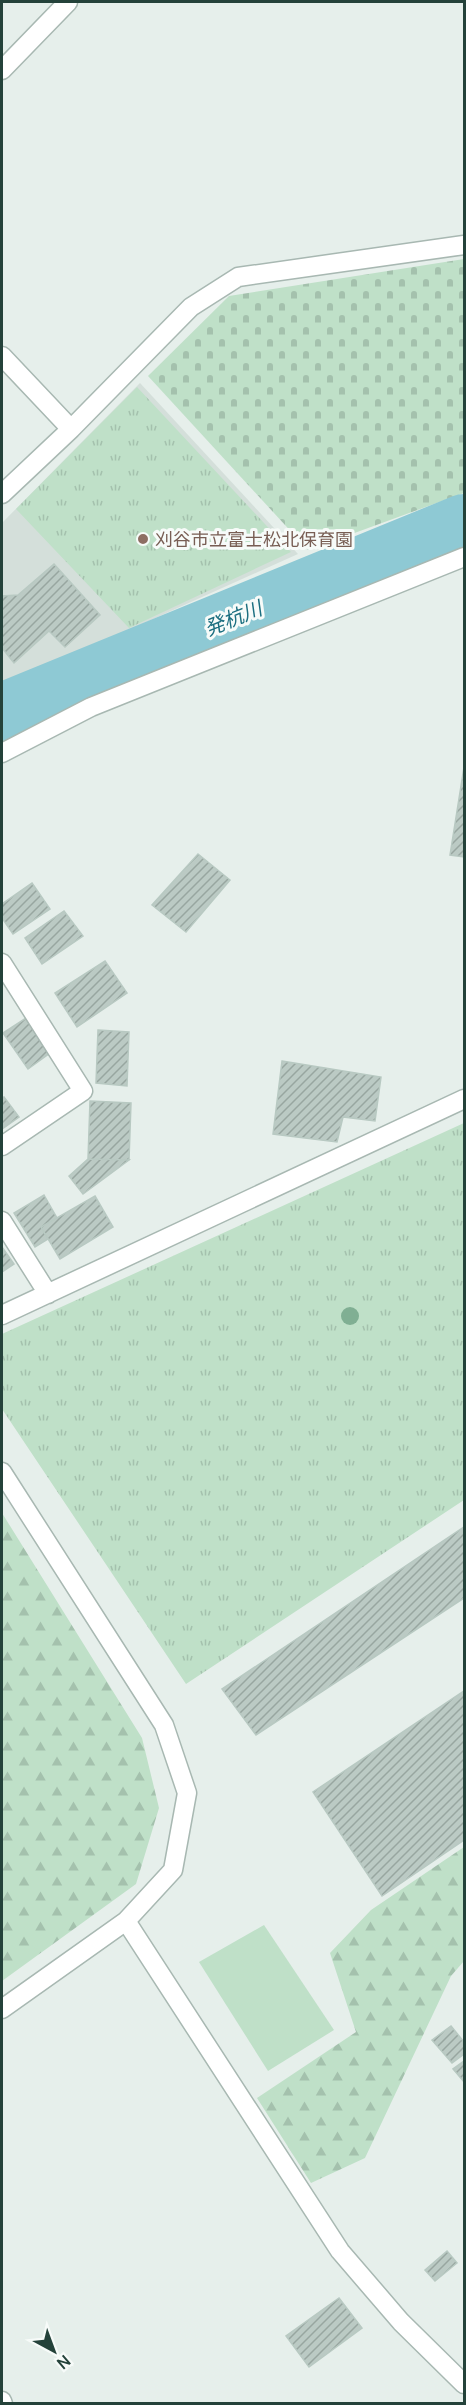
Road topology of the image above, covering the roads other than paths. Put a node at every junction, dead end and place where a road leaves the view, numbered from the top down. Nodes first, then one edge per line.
1 (68, 2) edge
2 (2, 70) edge
3 (465, 245) edge
4 (2, 356) edge
5 (71, 429) junction
6 (2, 495) edge
7 (465, 557) edge
8 (2, 753) edge
9 (2, 963) edge
10 (465, 1099) edge
11 (2, 1146) edge
12 (2, 1221) edge
13 (48, 1294) junction
14 (2, 1315) edge
15 (2, 1472) edge
16 (126, 1921) junction
17 (2, 2009) edge
18 (465, 2384) edge

1 - 2 street
3 - 5 street
4 - 5 street
5 - 6 street
7 - 8 street
9 - 11 street
10 - 13 street
12 - 13 street
13 - 14 street
15 - 16 street
16 - 17 street
16 - 18 street

